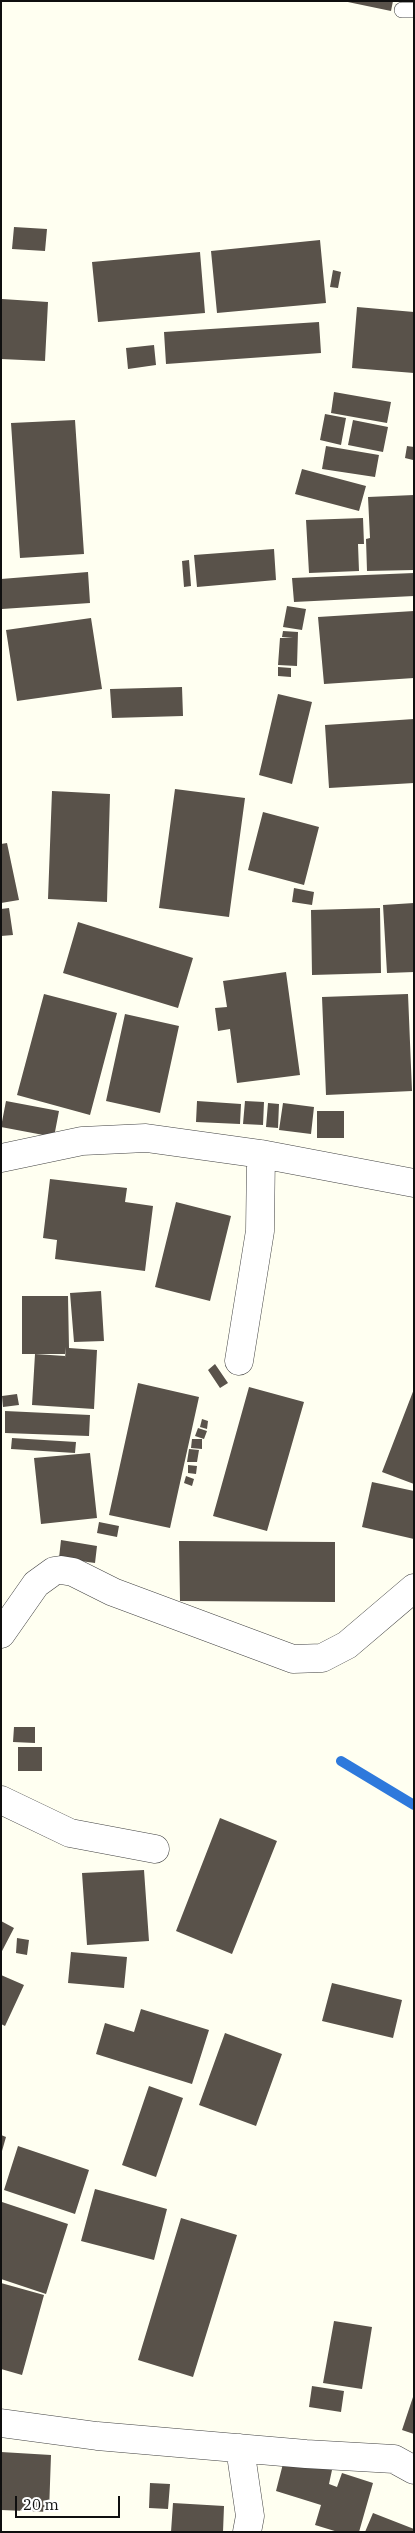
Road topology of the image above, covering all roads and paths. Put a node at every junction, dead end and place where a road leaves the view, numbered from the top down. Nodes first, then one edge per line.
1 (261, 1154) junction
2 (1, 1158) edge
3 (414, 1183) edge
4 (239, 1361) dead end
5 (414, 1588) edge
6 (1, 1634) edge
7 (1, 1800) edge
8 (155, 1849) dead end
9 (1, 2423) edge
10 (240, 2448) junction
11 (414, 2470) edge
12 (247, 2532) edge

1 - 2 street
1 - 3 street
1 - 4 street
5 - 6 street
7 - 8 street
9 - 10 street
10 - 11 street
10 - 12 street

